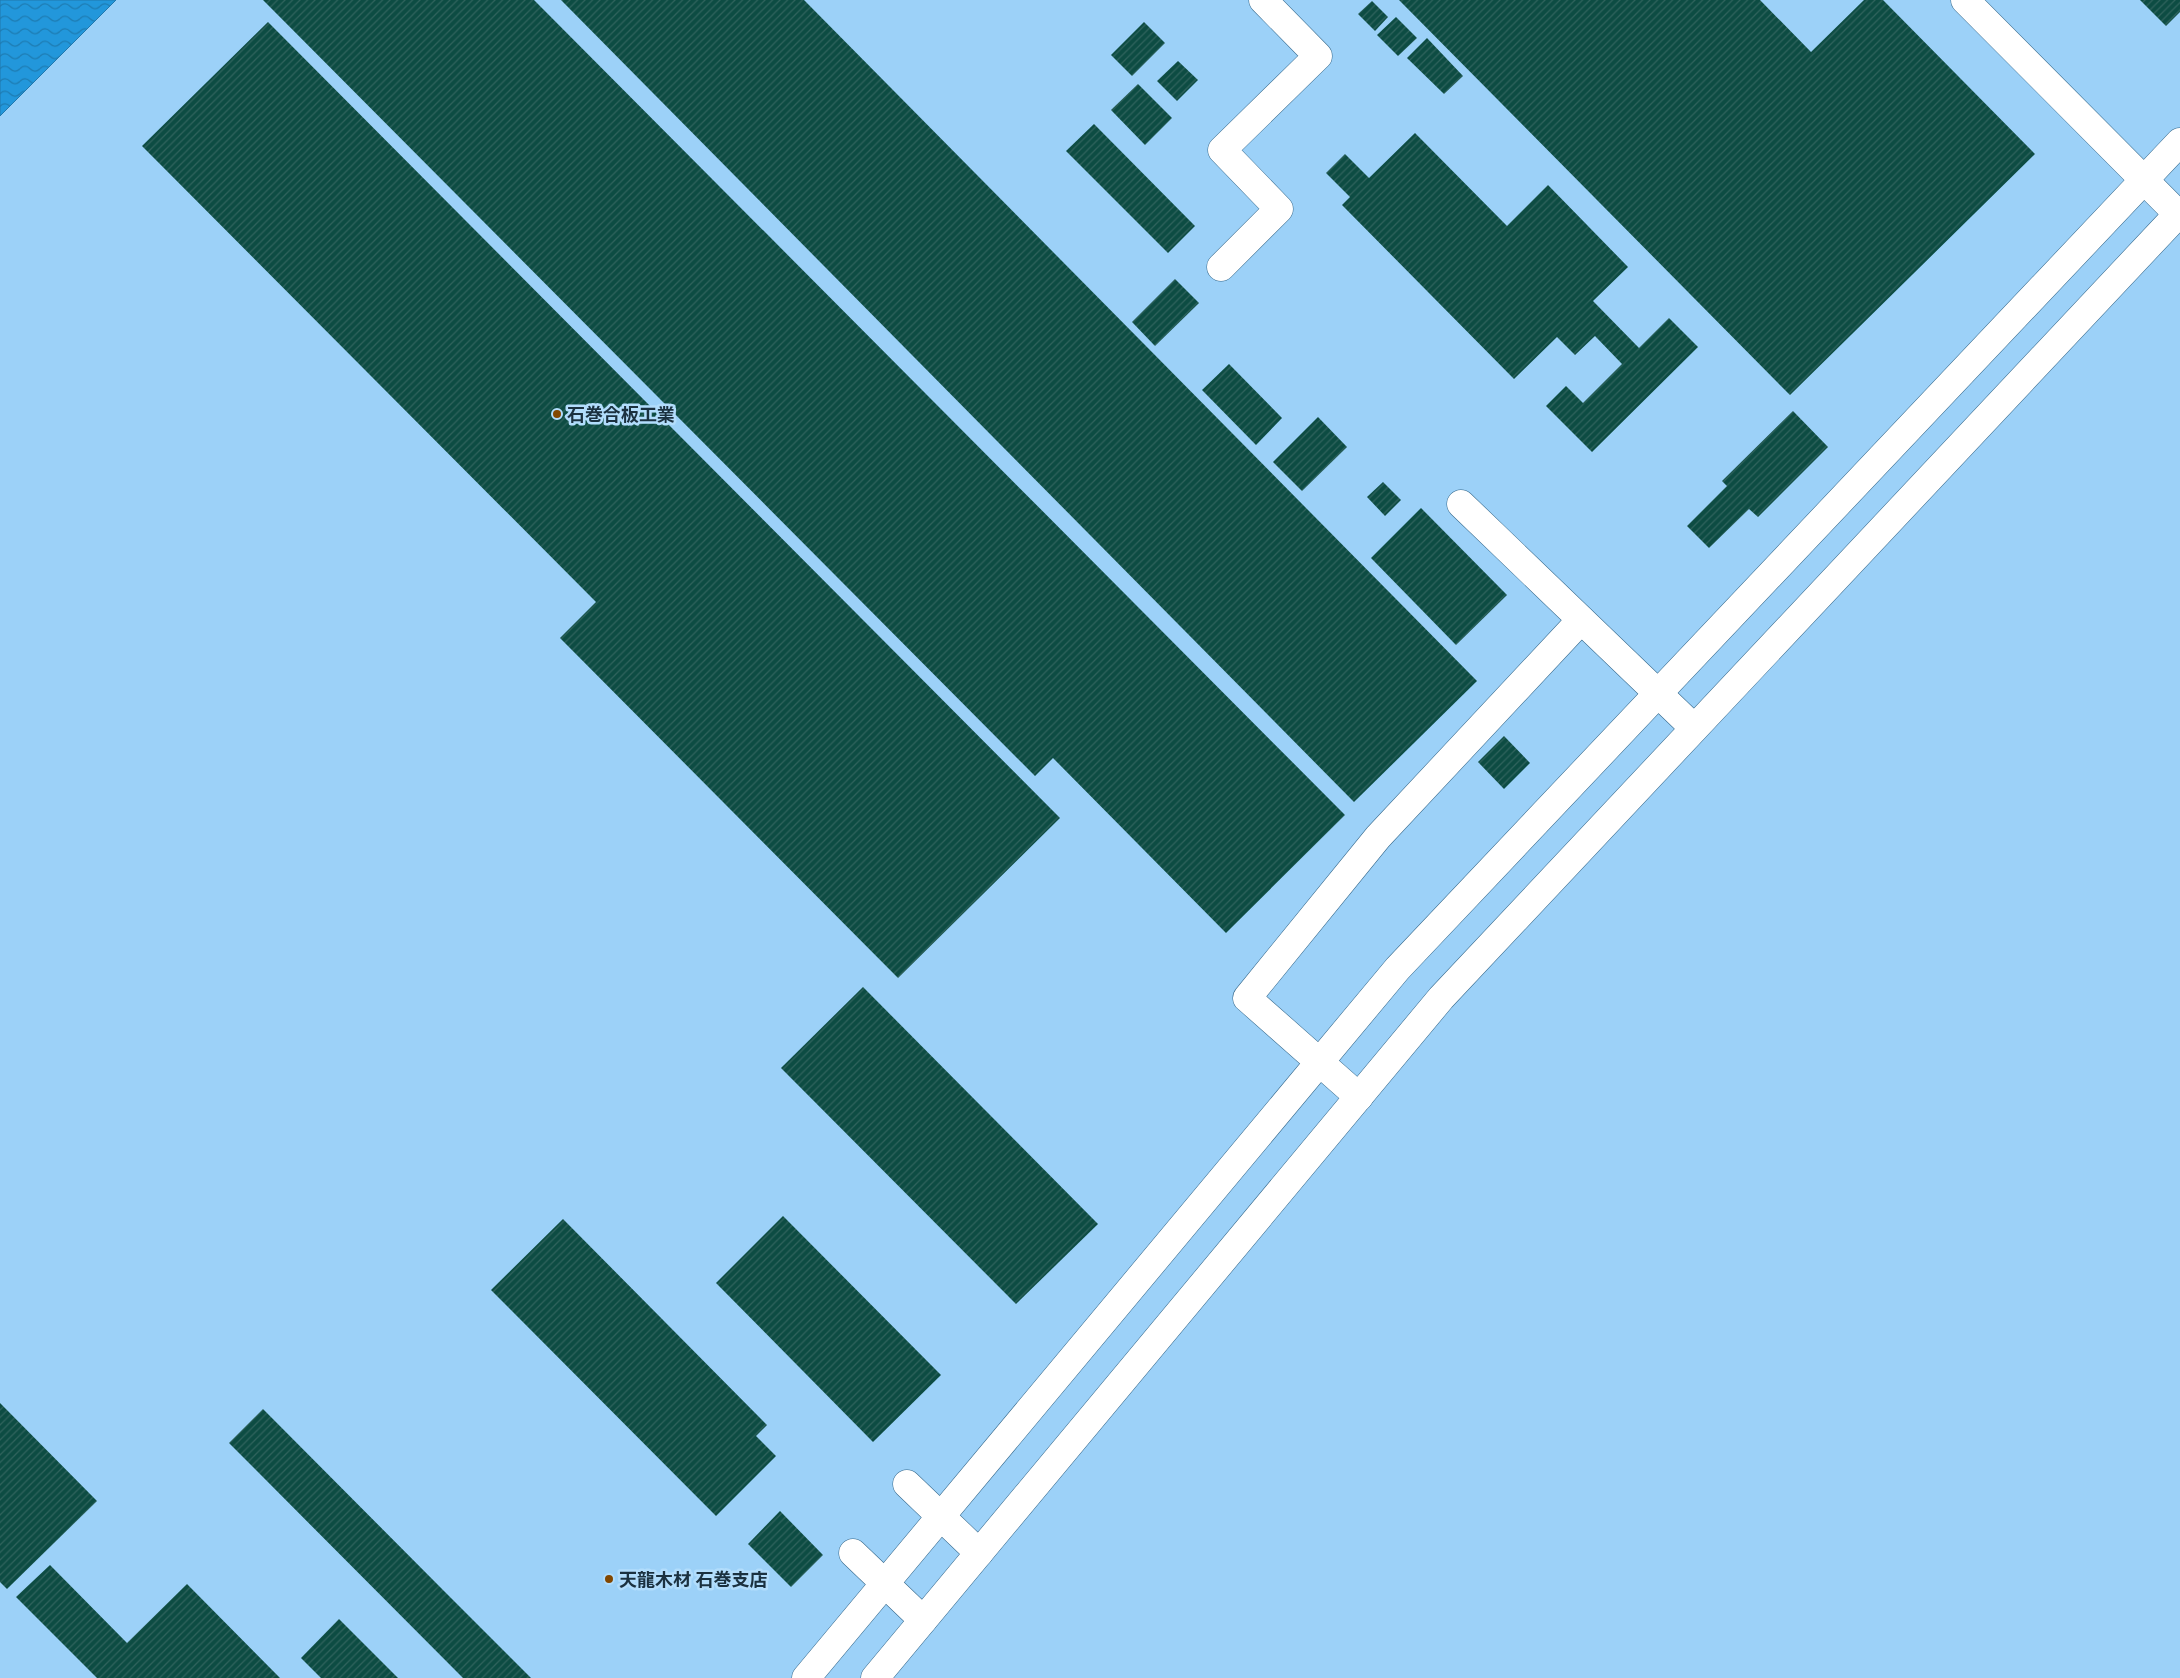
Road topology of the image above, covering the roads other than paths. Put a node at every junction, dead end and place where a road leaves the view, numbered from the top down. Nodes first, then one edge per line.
1 (1263, 0) edge
2 (1965, 0) edge
3 (2180, 142) edge
4 (2144, 180) junction
5 (2179, 214) edge
6 (1221, 267) dead end
7 (1461, 504) dead end
8 (1581, 620) junction
9 (1657, 693) junction
10 (1694, 728) junction
11 (1319, 1063) junction
12 (1359, 1098) junction
13 (907, 1484) dead end
14 (941, 1517) junction
15 (853, 1553) dead end
16 (979, 1553) junction
17 (885, 1584) junction
18 (923, 1620) junction
19 (806, 1678) edge
20 (875, 1678) edge

1 - 6 street
2 - 4 street
3 - 4 street
4 - 5 street
4 - 9 street
5 - 10 street
7 - 8 street
8 - 9 street
8 - 11 street
9 - 10 street
9 - 11 street
10 - 12 street
11 - 12 street
11 - 14 street
12 - 16 street
13 - 14 street
14 - 16 street
14 - 17 street
15 - 17 street
16 - 18 street
17 - 18 street
17 - 19 street
18 - 20 street

